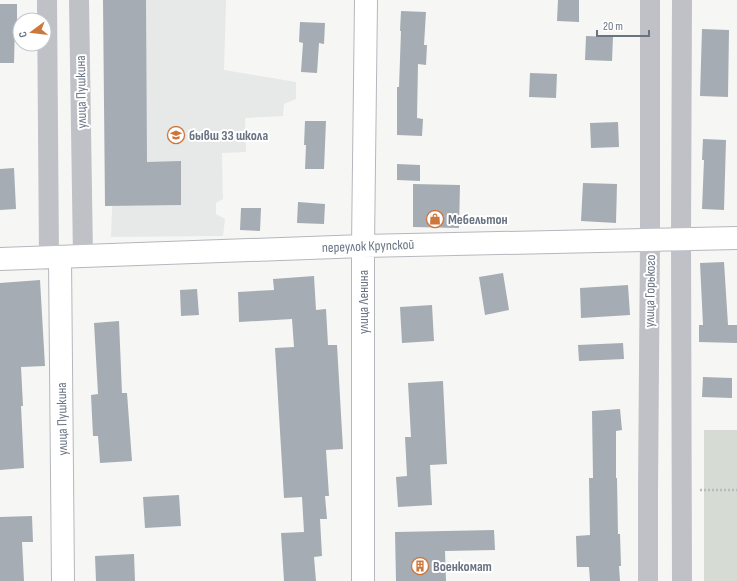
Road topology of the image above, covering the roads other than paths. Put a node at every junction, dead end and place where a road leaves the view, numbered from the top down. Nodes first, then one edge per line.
1 (47, 0) edge
2 (79, 0) edge
3 (366, 0) edge
4 (650, 0) edge
5 (682, 0) edge
6 (737, 238) edge
7 (681, 239) junction
8 (650, 240) junction
9 (363, 246) junction
10 (83, 256) junction
11 (54, 258) junction
12 (0, 259) edge
13 (64, 581) edge
14 (363, 581) edge
15 (648, 581) edge
16 (682, 581) edge

1 - 11 street, улица Пушкина
2 - 10 street, улица Пушкина
3 - 9 street, улица Ленина
4 - 8 street, улица Горького
5 - 7 street
6 - 7 street, переулок Крупской
7 - 8 street, переулок Крупской
7 - 16 street
8 - 9 street, переулок Крупской
8 - 15 street, улица Горького
9 - 10 street, переулок Крупской
9 - 14 street, улица Ленина
10 - 11 street, переулок Крупской
11 - 12 street, переулок Крупской
11 - 13 street, улица Пушкина

